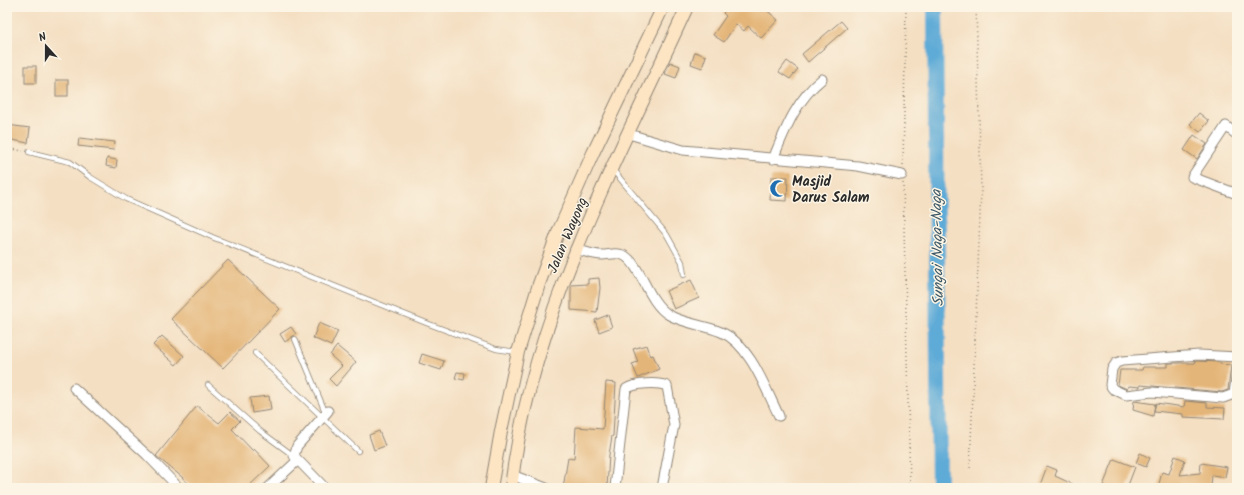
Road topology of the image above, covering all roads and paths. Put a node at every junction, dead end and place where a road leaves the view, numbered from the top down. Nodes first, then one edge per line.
1 (663, 7) edge
2 (687, 7) edge
3 (906, 7) edge
4 (976, 7) edge
5 (822, 80) dead end
6 (629, 134) junction
7 (1237, 135) edge
8 (7, 148) edge
9 (29, 152) joint
10 (774, 159) junction
11 (612, 169) junction
12 (902, 175) junction
13 (1237, 194) edge
14 (575, 249) junction
15 (684, 275) dead end
16 (535, 297) junction
17 (555, 304) junction
18 (295, 339) dead end
19 (518, 352) junction
20 (254, 353) dead end
21 (1237, 357) edge
22 (1237, 372) edge
23 (208, 385) dead end
24 (74, 388) dead end
25 (325, 414) junction
26 (779, 416) dead end
27 (358, 451) dead end
28 (295, 458) junction
29 (970, 468) dead end
30 (512, 475) junction
31 (180, 488) edge
32 (268, 488) edge
33 (325, 488) edge
34 (491, 488) edge
35 (511, 488) edge
36 (546, 488) edge
37 (615, 488) edge
38 (662, 488) edge
39 (910, 488) edge

1 - 16 main road, Jalan Wayong
2 - 6 main road, Jalan Wayong
3 - 12 path
4 - 29 path
5 - 10 street
6 - 10 street
6 - 11 main road, Jalan Wayong
7 - 13 street
8 - 9 path
9 - 19 lane
10 - 12 street
11 - 14 main road, Jalan Wayong
11 - 15 lane
12 - 39 path
14 - 17 main road, Jalan Wayong
14 - 26 street
16 - 17 main road
16 - 19 main road, Jalan Wayong
17 - 30 main road, Jalan Wayong
18 - 25 lane
19 - 34 main road, Jalan Wayong
20 - 25 lane
21 - 22 street
23 - 28 lane
24 - 31 street
25 - 27 lane
25 - 28 street
28 - 32 street
28 - 33 street
30 - 35 main road, Jalan Wayong
30 - 36 street
37 - 38 street

